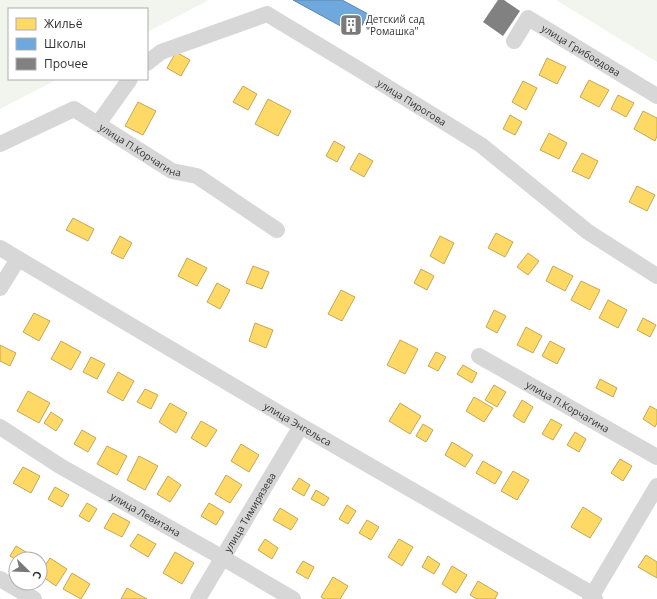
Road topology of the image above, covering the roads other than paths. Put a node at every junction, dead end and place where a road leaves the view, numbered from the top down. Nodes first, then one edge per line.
1 (514, 41) dead end
2 (148, 62) edge
3 (129, 80) edge
4 (657, 96) edge
5 (98, 124) junction
6 (0, 144) edge
7 (277, 230) dead end
8 (0, 248) edge
9 (18, 259) junction
10 (657, 276) edge
11 (0, 288) edge
12 (479, 356) dead end
13 (301, 426) junction
14 (0, 427) edge
15 (657, 457) edge
16 (657, 486) edge
17 (223, 558) junction
18 (0, 579) edge
19 (593, 597) edge
20 (34, 599) edge
21 (198, 599) edge
22 (293, 599) edge

1 - 4 street, улица Грибоедова
2 - 10 street, улица Пирогова
3 - 5 street
5 - 6 street, улица П.Корчагина
5 - 7 street, улица П.Корчагина
8 - 9 street, улица Энгельса
9 - 11 street
9 - 13 street, улица Энгельса
12 - 15 street, улица П.Корчагина
13 - 17 street, улица Тимирязева
13 - 19 street, улица Энгельса
14 - 17 street, улица Левитана
16 - 19 street
17 - 21 street, улица Тимирязева
17 - 22 street, улица Левитана
18 - 20 street

